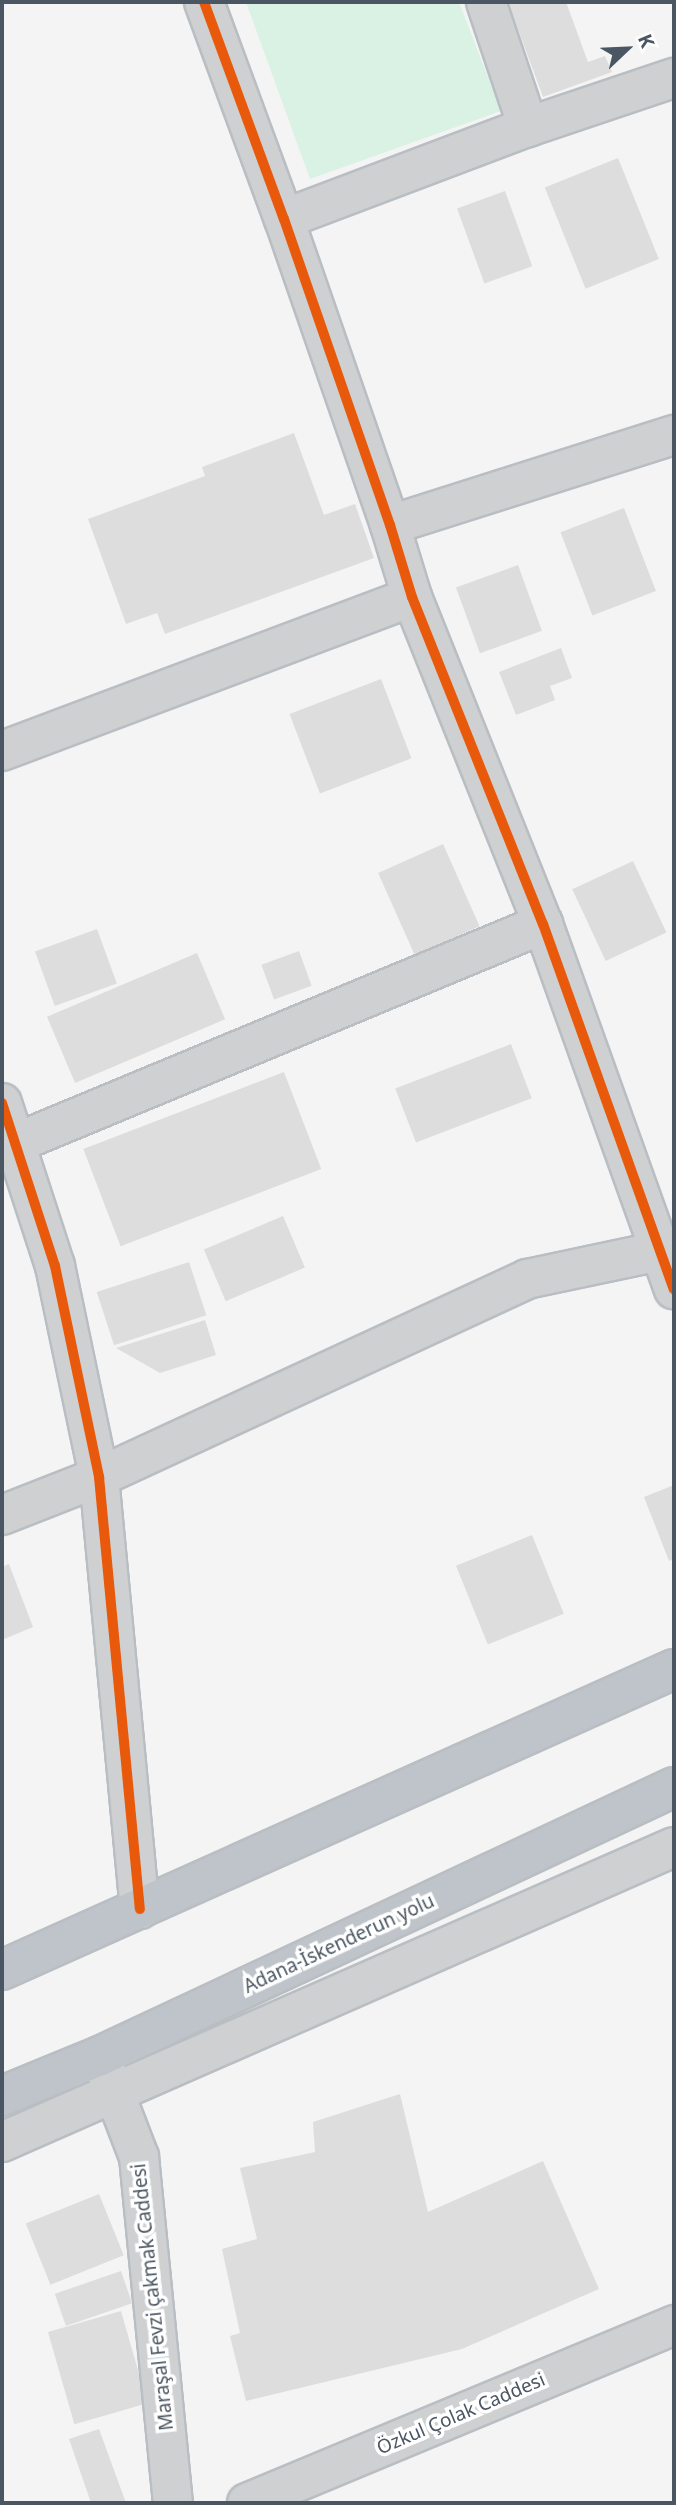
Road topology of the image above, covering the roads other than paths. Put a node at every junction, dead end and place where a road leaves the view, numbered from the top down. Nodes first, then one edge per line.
1 (204, 2) edge
2 (485, 2) edge
3 (674, 78) edge
4 (528, 127) junction
5 (284, 219) junction
6 (674, 435) edge
7 (390, 526) junction
8 (412, 597) junction
9 (2, 751) edge
10 (543, 924) junction
11 (2, 1103) edge
12 (16, 1143) junction
13 (667, 1248) edge
14 (674, 1289) edge
15 (99, 1477) junction
16 (2, 1515) edge
17 (674, 1669) edge
18 (674, 1787) edge
19 (674, 1847) edge
20 (139, 1909) junction
21 (2, 1970) edge
22 (100, 2056) junction
23 (114, 2094) junction
24 (2, 2096) edge
25 (2, 2142) edge
26 (672, 2335) edge
27 (173, 2503) edge
28 (247, 2503) edge

1 - 5 street
2 - 4 street
3 - 4 street
4 - 5 street
5 - 7 street
6 - 7 street
7 - 8 street
8 - 9 street
8 - 10 street
10 - 12 street
10 - 13 street
11 - 12 street
12 - 15 street
13 - 14 street
13 - 15 street
15 - 16 street
15 - 20 street
17 - 20 highway
18 - 22 highway, Adana-İskenderun yolu
19 - 23 street
20 - 21 highway
22 - 23 street, Maraşal Fevzi çakmak Caddesi
22 - 24 highway, Adana-İskenderun yolu
23 - 25 street
23 - 27 street, Maraşal Fevzi çakmak Caddesi
26 - 28 street, Özkul Çolak Caddesi

